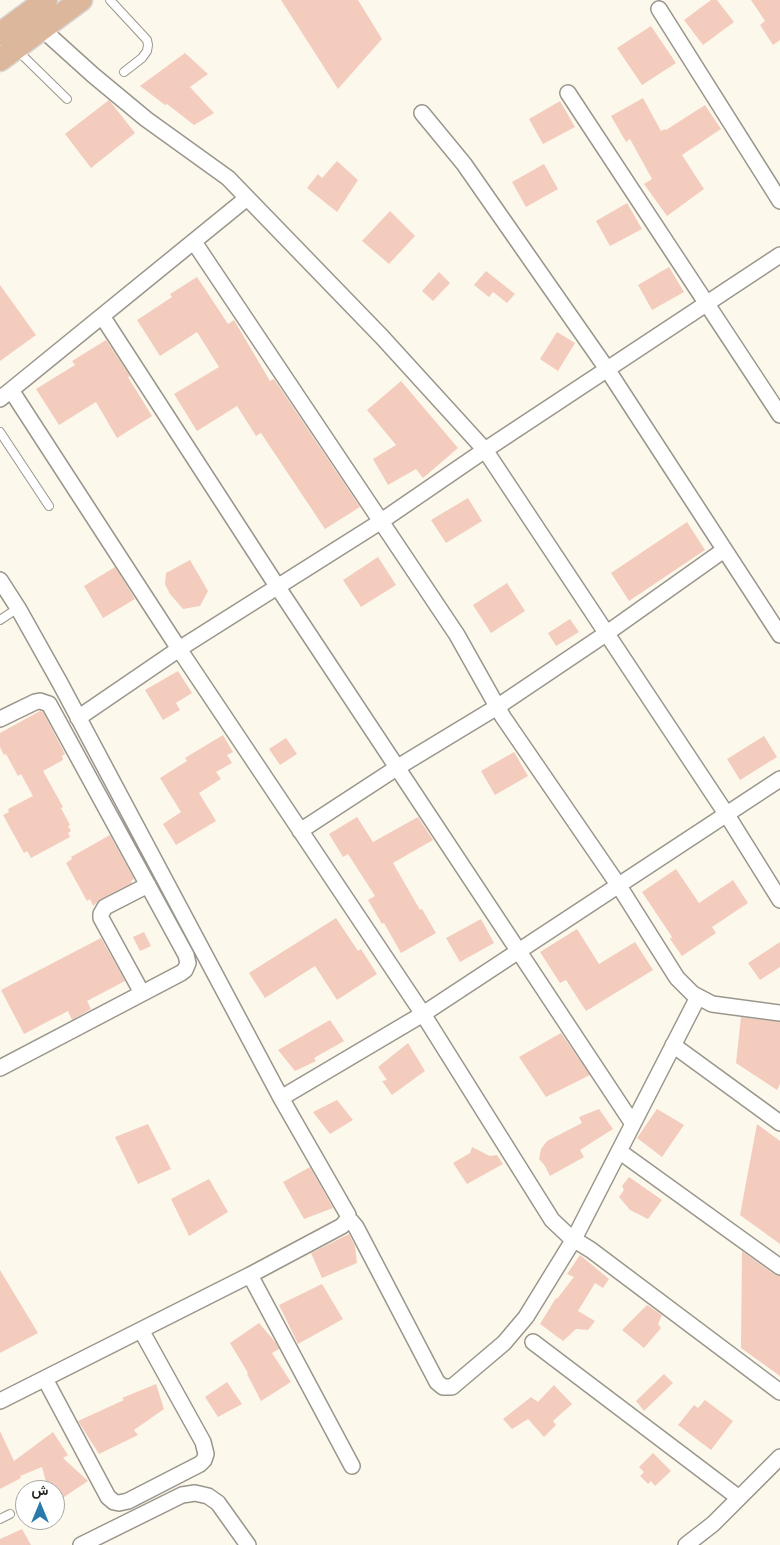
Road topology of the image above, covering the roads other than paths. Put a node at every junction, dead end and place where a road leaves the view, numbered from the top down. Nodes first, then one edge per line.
1 (46, 0) edge
2 (81, 0) edge
3 (110, 0) edge
4 (660, 9) dead end
5 (42, 29) junction
6 (5, 48) edge
7 (124, 72) dead end
8 (568, 93) dead end
9 (67, 99) dead end
10 (422, 113) dead end
11 (247, 198) junction
12 (780, 201) edge
13 (194, 242) junction
14 (780, 255) edge
15 (706, 303) junction
16 (102, 316) junction
17 (607, 369) junction
18 (6, 394) edge
19 (780, 415) edge
20 (0, 432) edge
21 (485, 450) junction
22 (49, 506) dead end
23 (380, 522) junction
24 (724, 550) junction
25 (0, 580) edge
26 (277, 586) junction
27 (18, 608) junction
28 (0, 620) edge
29 (608, 633) junction
30 (780, 635) edge
31 (179, 649) junction
32 (497, 707) junction
33 (0, 718) edge
34 (78, 718) junction
35 (398, 767) junction
36 (780, 780) edge
37 (727, 815) junction
38 (300, 831) junction
39 (148, 885) junction
40 (619, 886) junction
41 (780, 900) edge
42 (519, 952) junction
43 (142, 993) junction
44 (698, 997) junction
45 (780, 1012) edge
46 (423, 1014) junction
47 (673, 1045) junction
48 (0, 1068) edge
49 (281, 1098) junction
50 (780, 1123) edge
51 (633, 1124) junction
52 (619, 1151) junction
53 (347, 1220) junction
54 (574, 1239) junction
55 (780, 1267) edge
56 (250, 1275) junction
57 (141, 1330) junction
58 (533, 1342) dead end
59 (45, 1379) junction
60 (780, 1392) edge
61 (0, 1402) edge
62 (780, 1457) edge
63 (352, 1466) dead end
64 (739, 1498) junction
65 (10, 1514) dead end
66 (0, 1519) edge
67 (80, 1545) edge
68 (248, 1545) edge
69 (686, 1545) edge

1 - 6 main road
2 - 5 main road
3 - 7 lane
4 - 12 street
5 - 6 main road
5 - 11 street
6 - 9 lane
8 - 15 street
10 - 17 street
11 - 13 street
11 - 21 street
13 - 16 street
13 - 23 street
14 - 15 street
15 - 17 street
15 - 19 street
16 - 18 street
16 - 26 street
17 - 21 street
17 - 24 street
18 - 31 street
20 - 22 lane
21 - 23 street
21 - 29 street
23 - 26 street
23 - 32 street
24 - 29 street
24 - 30 street
25 - 27 street
26 - 31 street
26 - 35 street
27 - 28 lane
27 - 34 street
29 - 32 street
29 - 37 street
31 - 34 street
31 - 38 street
32 - 35 street
32 - 40 street
33 - 39 street
34 - 49 street
35 - 38 street
35 - 42 street
36 - 37 street
37 - 40 street
37 - 41 street
38 - 46 street
39 - 43 street
39 - 43 street
40 - 42 street
40 - 44 street
42 - 46 street
42 - 51 street
43 - 48 street
44 - 45 street
44 - 47 street
46 - 49 street
46 - 54 street
47 - 50 street
47 - 51 street
49 - 53 street
51 - 52 street
52 - 54 street
52 - 55 street
53 - 54 street
53 - 56 street
54 - 60 street
56 - 57 street
56 - 63 street
57 - 59 street
57 - 59 street
58 - 64 street
59 - 61 street
62 - 64 street
64 - 69 street
65 - 66 lane
67 - 68 street

